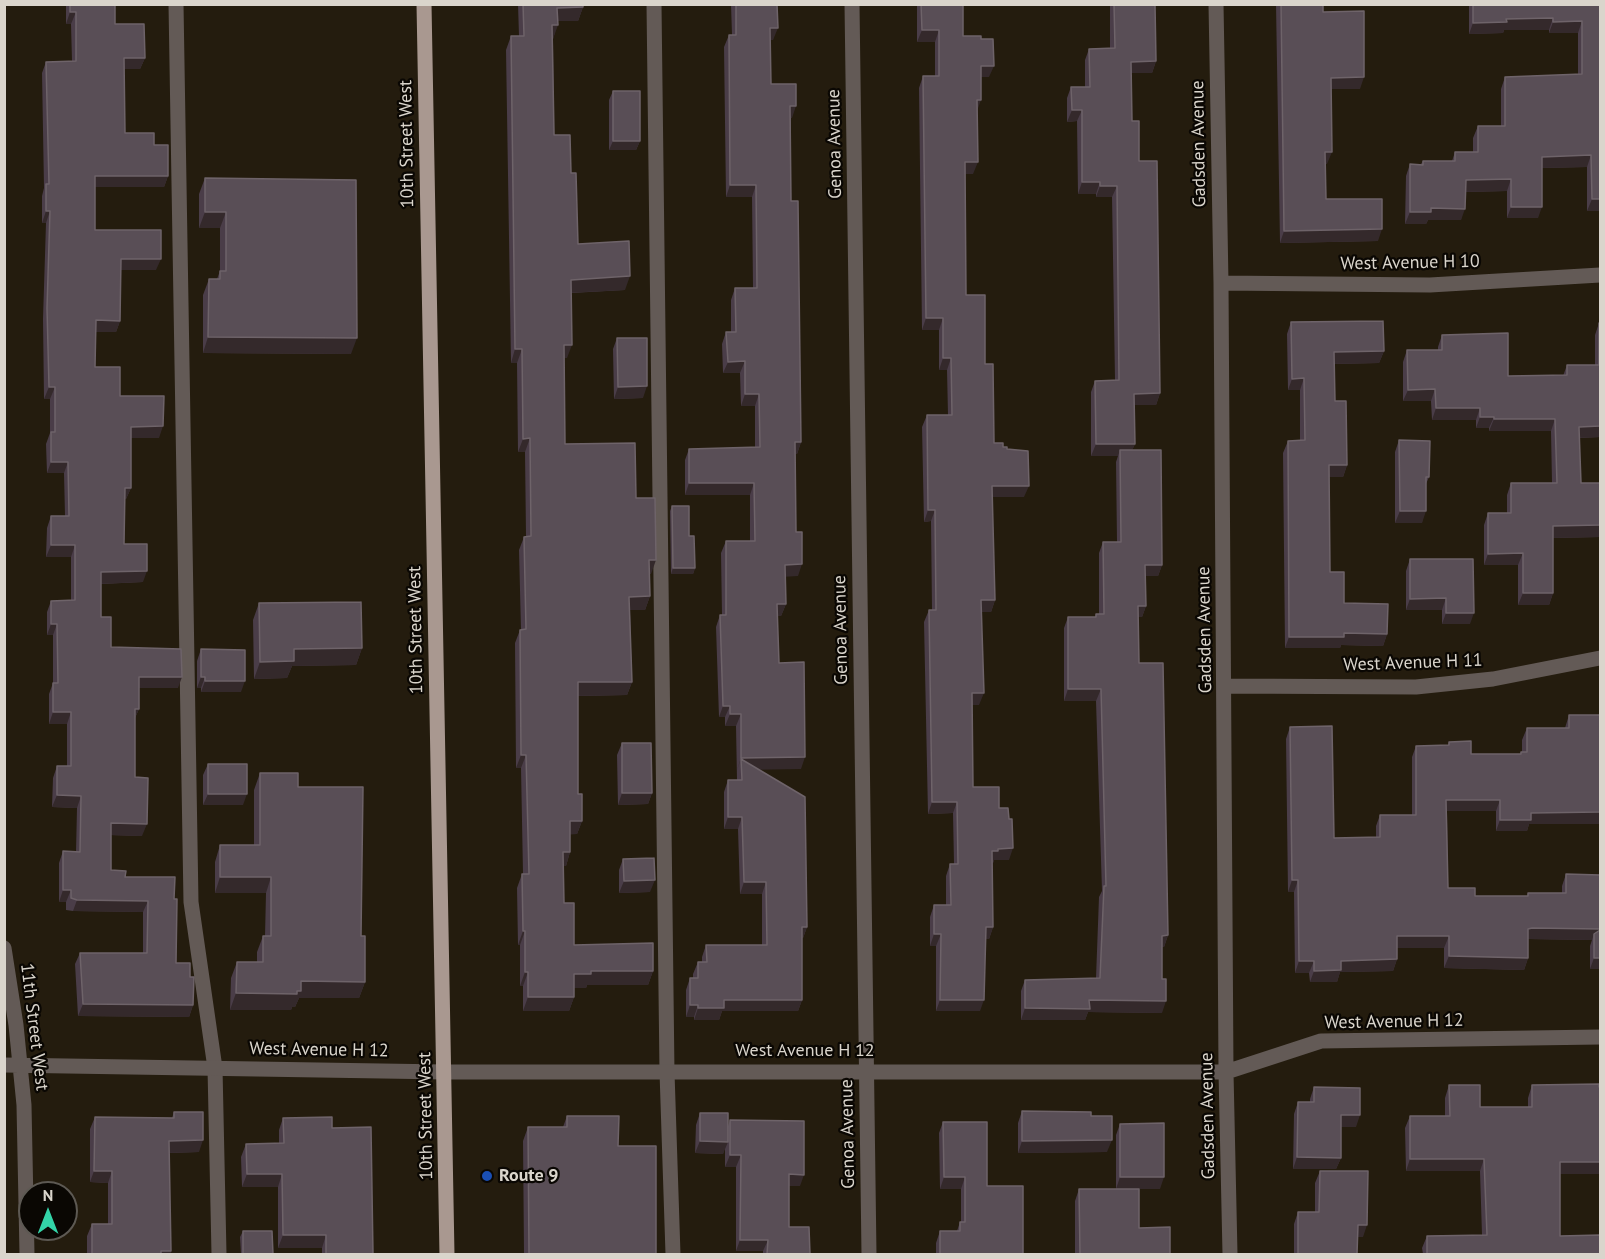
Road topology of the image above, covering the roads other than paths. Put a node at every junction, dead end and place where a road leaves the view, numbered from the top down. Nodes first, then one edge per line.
1 (176, 4) edge
2 (424, 4) edge
3 (654, 4) edge
4 (852, 4) edge
5 (1216, 4) edge
6 (1600, 275) edge
7 (1221, 283) junction
8 (1600, 658) edge
9 (1225, 686) junction
10 (4, 948) edge
11 (1600, 1037) edge
12 (4, 1065) edge
13 (21, 1065) junction
14 (215, 1068) junction
15 (445, 1071) junction
16 (668, 1071) junction
17 (866, 1071) junction
18 (1226, 1072) junction
19 (27, 1254) edge
20 (219, 1254) edge
21 (447, 1254) edge
22 (673, 1254) edge
23 (870, 1254) edge
24 (1230, 1254) edge

1 - 14 street
2 - 15 main road, 10th Street West
3 - 16 street
4 - 17 street, Genoa Avenue
5 - 7 street, Gadsden Avenue
6 - 7 street, West Avenue H 10
7 - 9 street, Gadsden Avenue
8 - 9 street, West Avenue H 11
9 - 18 street, Gadsden Avenue
10 - 13 street, 11th Street West
11 - 18 street, West Avenue H 12
12 - 13 street, West Avenue H 12
13 - 14 street, West Avenue H 12
13 - 19 street, 11th Street West
14 - 15 street, West Avenue H 12
14 - 20 street
15 - 16 street, West Avenue H 12
15 - 21 main road, 10th Street West
16 - 17 street, West Avenue H 12
16 - 22 street
17 - 18 street, West Avenue H 12
17 - 23 street, Genoa Avenue
18 - 24 street, Gadsden Avenue

